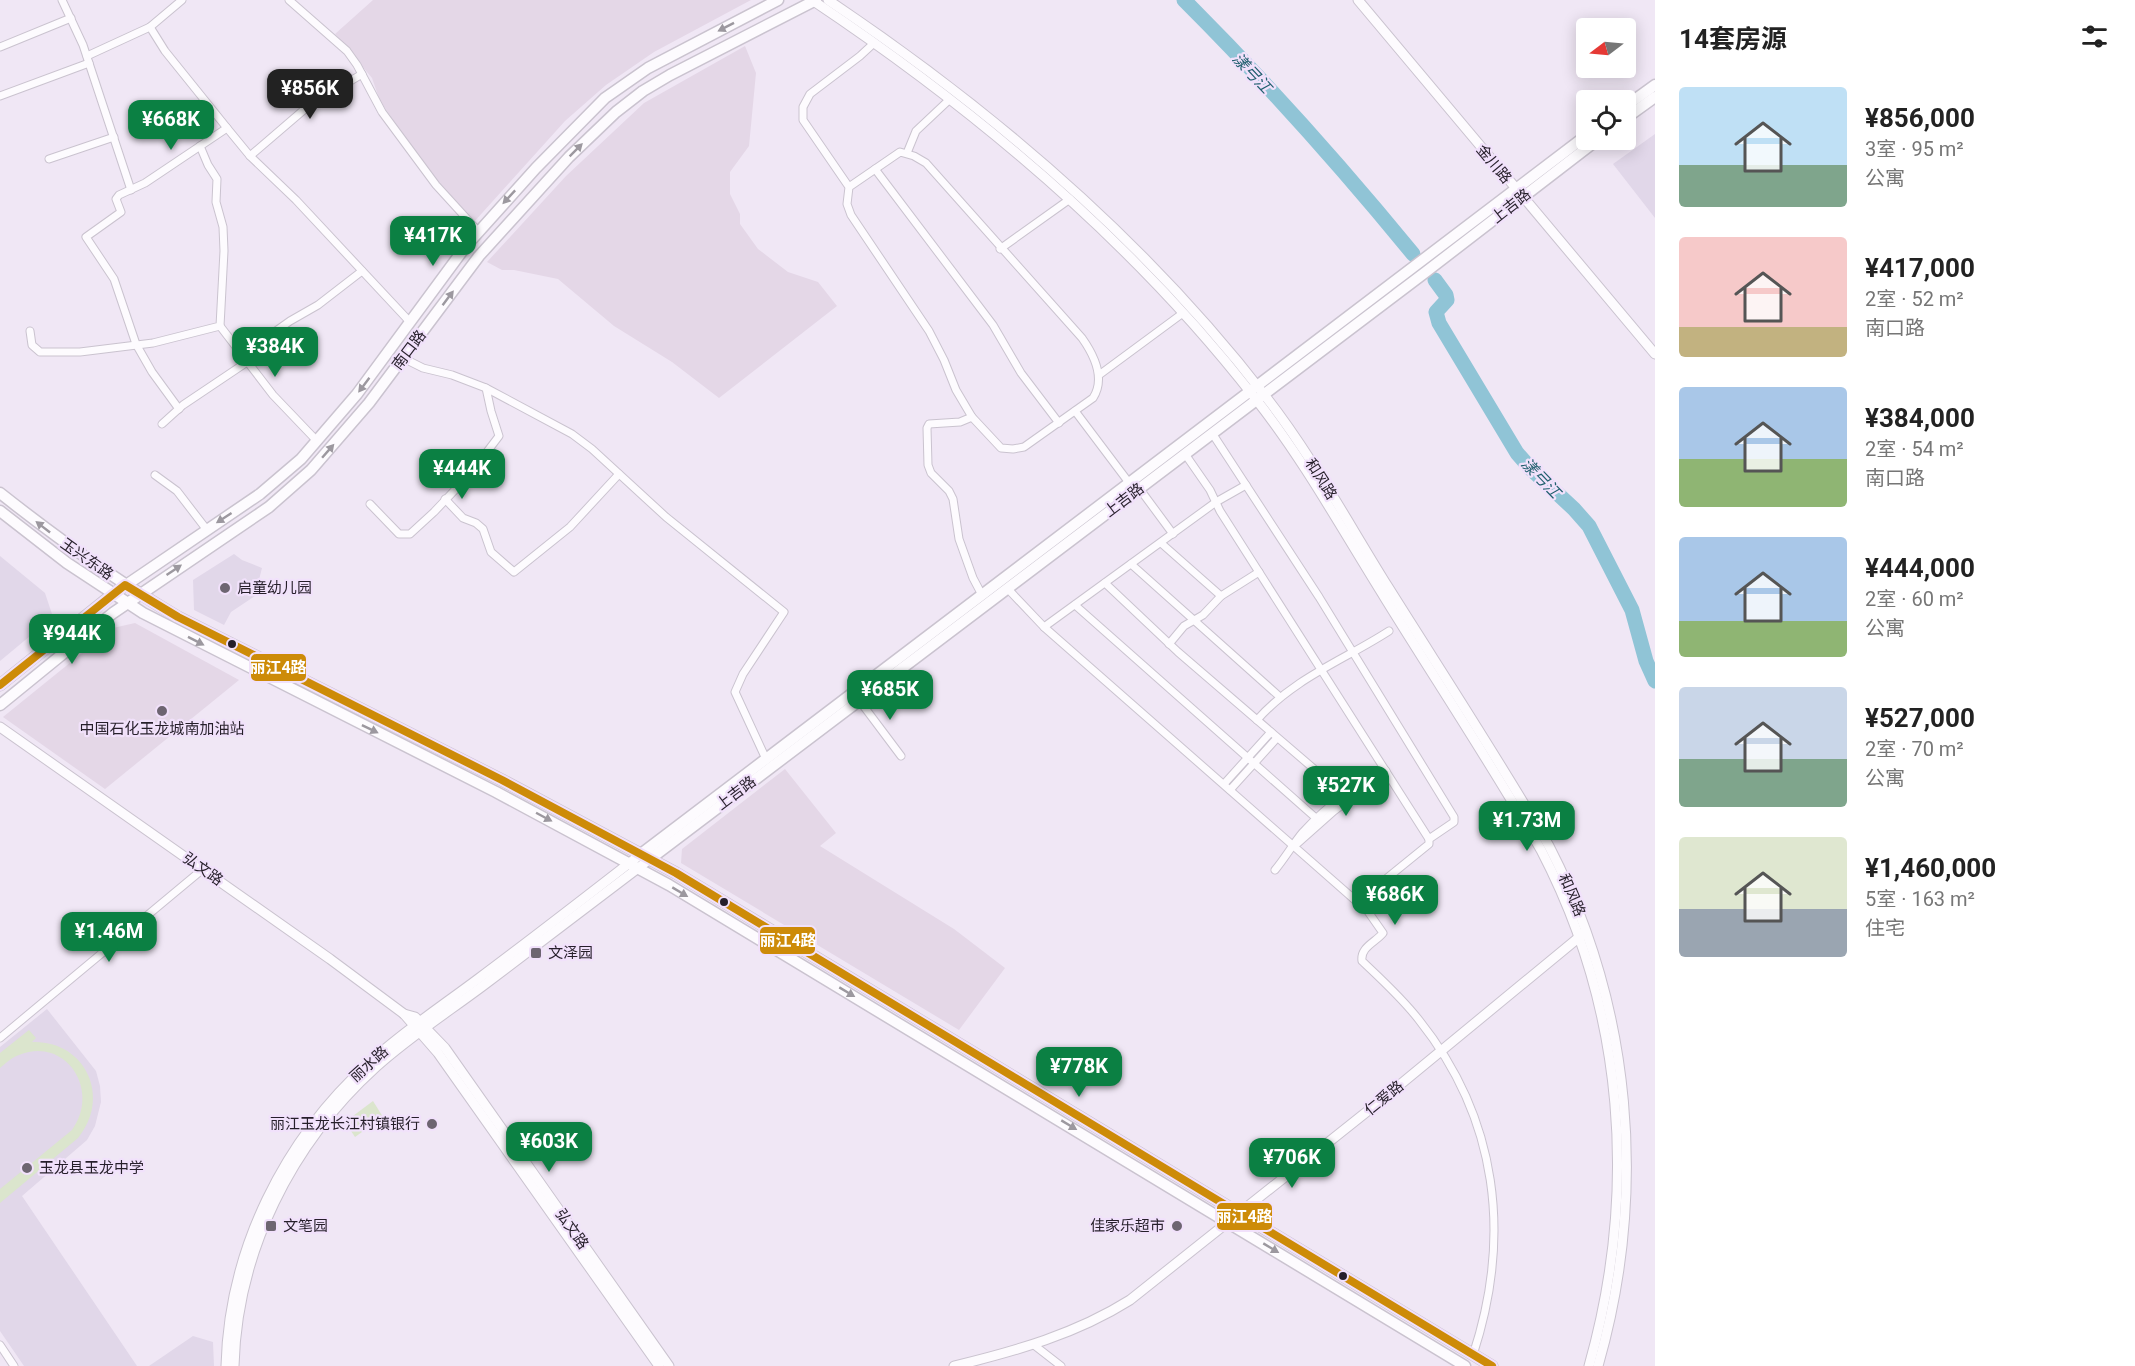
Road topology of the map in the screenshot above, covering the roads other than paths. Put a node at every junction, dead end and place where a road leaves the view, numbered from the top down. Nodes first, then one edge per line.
1 (63, 0) edge
2 (182, 0) edge
3 (289, 0) edge
4 (778, 0) edge
5 (814, 0) edge
6 (828, 0) edge
7 (1358, 0) edge
8 (71, 18) junction
9 (150, 27) junction
10 (874, 43) junction
11 (0, 47) edge
12 (88, 60) junction
13 (362, 74) junction
14 (1655, 85) edge
15 (0, 96) edge
16 (1655, 97) edge
17 (950, 99) junction
18 (1636, 99) edge
19 (1636, 111) edge
20 (227, 128) junction
21 (114, 137) junction
22 (1576, 144) edge
23 (200, 146) junction
24 (1582, 150) edge
25 (907, 153) junction
26 (250, 156) junction
27 (48, 159) dead end
28 (875, 169) junction
29 (849, 187) junction
30 (131, 190) junction
31 (1519, 193) junction
32 (1070, 199) junction
33 (478, 231) junction
34 (1000, 249) junction
35 (362, 271) junction
36 (1183, 313) junction
37 (410, 322) junction
38 (220, 326) junction
39 (30, 331) dead end
40 (136, 344) junction
41 (1655, 354) edge
42 (242, 355) junction
43 (404, 358) junction
44 (247, 362) junction
45 (1099, 375) junction
46 (486, 388) junction
47 (1257, 394) junction
48 (179, 409) junction
49 (1075, 411) junction
50 (972, 417) junction
51 (1059, 423) junction
52 (162, 424) dead end
53 (1212, 433) junction
54 (317, 441) junction
55 (1185, 454) junction
56 (619, 474) junction
57 (155, 475) dead end
58 (1246, 485) junction
59 (1135, 486) junction
60 (0, 492) edge
61 (445, 499) junction
62 (1216, 502) junction
63 (370, 504) dead end
64 (0, 511) edge
65 (207, 530) junction
66 (1173, 534) junction
67 (1161, 543) junction
68 (1131, 564) junction
69 (1259, 572) junction
70 (1105, 583) junction
71 (125, 585) junction
72 (1007, 588) junction
73 (112, 594) junction
74 (139, 594) junction
75 (982, 596) junction
76 (1221, 596) junction
77 (126, 603) junction
78 (1075, 605) junction
79 (1194, 620) junction
80 (1044, 627) junction
81 (1389, 631) dead end
82 (1169, 644) junction
83 (1353, 652) junction
84 (1322, 670) junction
85 (0, 685) edge
86 (1281, 697) junction
87 (859, 700) junction
88 (0, 705) edge
89 (1257, 720) junction
90 (0, 727) edge
91 (1274, 735) junction
92 (901, 756) dead end
93 (766, 759) junction
94 (1251, 761) junction
95 (1386, 771) junction
96 (1227, 787) junction
97 (1346, 797) junction
98 (1317, 819) junction
99 (1429, 839) junction
100 (1294, 846) junction
101 (645, 856) junction
102 (634, 866) junction
103 (202, 869) junction
104 (1275, 870) dead end
105 (1360, 900) junction
106 (1582, 934) junction
107 (421, 1027) junction
108 (0, 1038) edge
109 (1441, 1050) junction
110 (1240, 1212) junction
111 (1229, 1222) junction
112 (0, 1345) edge
113 (1034, 1345) junction
114 (1473, 1355) junction
115 (14, 1366) edge
116 (226, 1366) edge
117 (234, 1366) edge
118 (659, 1366) edge
119 (669, 1366) edge
120 (954, 1366) edge
121 (1061, 1366) edge
122 (1465, 1366) edge
123 (1492, 1366) edge
124 (1589, 1366) edge
125 (1598, 1366) edge

1 - 8 street
2 - 9 street
3 - 13 street
4 -> 33 main road, 南口路
5 - 10 street
43 -> 5 main road, 南口路
6 - 47 street
7 - 31 street, 金川路
8 - 11 street
8 - 12 street
9 - 12 street
9 - 20 street
10 - 17 street
10 - 29 street
12 - 15 street
12 - 21 street
13 - 26 street
13 - 33 street
14 - 18 main road
16 - 19 main road
17 - 25 street
17 - 32 street
20 - 23 street
20 - 26 street
21 - 27 street
21 - 30 street
22 - 31 main road, 上吉路
23 - 30 street
23 - 38 street
24 - 31 main road, 上吉路
25 - 28 street
25 - 34 street
26 - 35 street
28 - 29 street
28 - 51 street
29 - 50 street
30 - 40 street
31 - 41 street, 金川路
31 - 47 main road, 上吉路
32 - 34 street
32 - 36 street
33 - 37 main road, 南口路
34 - 45 street
35 - 37 street
35 - 42 street
36 - 45 street
36 - 47 street
37 -> 54 main road, 南口路
38 - 40 street
38 - 42 street
39 - 40 street
40 - 48 street
42 - 44 street
43 - 46 street
74 -> 43 main road, 南口路
44 - 48 street
44 - 54 street
45 - 49 street
46 - 56 street
46 - 61 street
47 - 53 main road, 上吉路
47 - 59 main road, 上吉路
47 - 106 street, 和风路
48 - 52 street
49 - 51 street
49 - 59 street
50 - 51 street
50 - 75 street
53 - 55 main road, 上吉路
53 - 58 street
54 -> 65 main road, 南口路
55 - 59 main road, 上吉路
55 - 62 street
56 - 61 street
56 - 93 street
57 - 65 street
58 - 62 street
58 - 83 street
59 - 66 street
59 - 72 main road, 上吉路
59 - 75 main road, 上吉路
71 -> 60 main road, 玉兴东路
61 - 63 street
62 - 66 street
62 - 69 street
64 - 73 main road, 玉兴东路
65 - 71 main road, 南口路
66 - 67 street
67 - 68 street
67 - 76 street
68 - 70 street
68 - 79 street
69 - 76 street
69 - 84 street
70 - 78 street
70 - 82 street
71 - 73 main road, 南口路
71 - 74 main road, 玉兴东路
72 - 80 street
72 - 87 main road, 上吉路
73 - 77 main road, 玉兴东路
73 - 85 main road, 南口路
74 - 77 main road, 南口路
74 - 101 main road, 玉兴东路
75 - 93 main road, 上吉路
76 - 79 street
77 - 88 main road, 南口路
77 -> 102 main road, 玉兴东路
78 - 80 street
78 - 94 street
79 - 82 street
79 - 86 street
80 - 96 street
81 - 83 street
82 - 89 street
83 - 84 street
83 - 99 street
84 - 86 street
84 - 95 street
86 - 89 street
87 - 92 street
87 - 101 main road, 上吉路
89 - 91 street
90 - 103 street, 弘文路
91 - 94 street
91 - 97 street
93 - 101 main road, 上吉路
94 - 96 street
94 - 98 street
95 - 97 street
95 - 99 street
96 - 100 street
97 - 98 street
97 - 100 street
98 - 100 street
99 - 105 street
100 - 104 street
100 - 105 street
101 - 102 street, 丽水路
101 - 110 main road, 玉兴东路
102 - 107 street, 丽水路
102 -> 111 main road, 玉兴东路
103 - 107 street, 弘文路
103 - 108 street
105 - 109 street
106 - 109 street, 仁爱路
106 - 124 street, 和风路
106 - 125 street, 和风路
107 - 116 street, 丽水路
107 - 117 street, 丽水路
107 - 118 street, 弘文路
107 - 119 street, 弘文路
109 - 110 street, 仁爱路
109 - 114 street
110 - 111 street, 仁爱路
110 - 114 main road, 玉兴东路
111 - 113 street, 仁爱路
111 -> 122 main road, 玉兴东路
112 - 115 street
113 - 120 street, 仁爱路
113 - 121 street
114 - 123 main road, 玉兴东路

